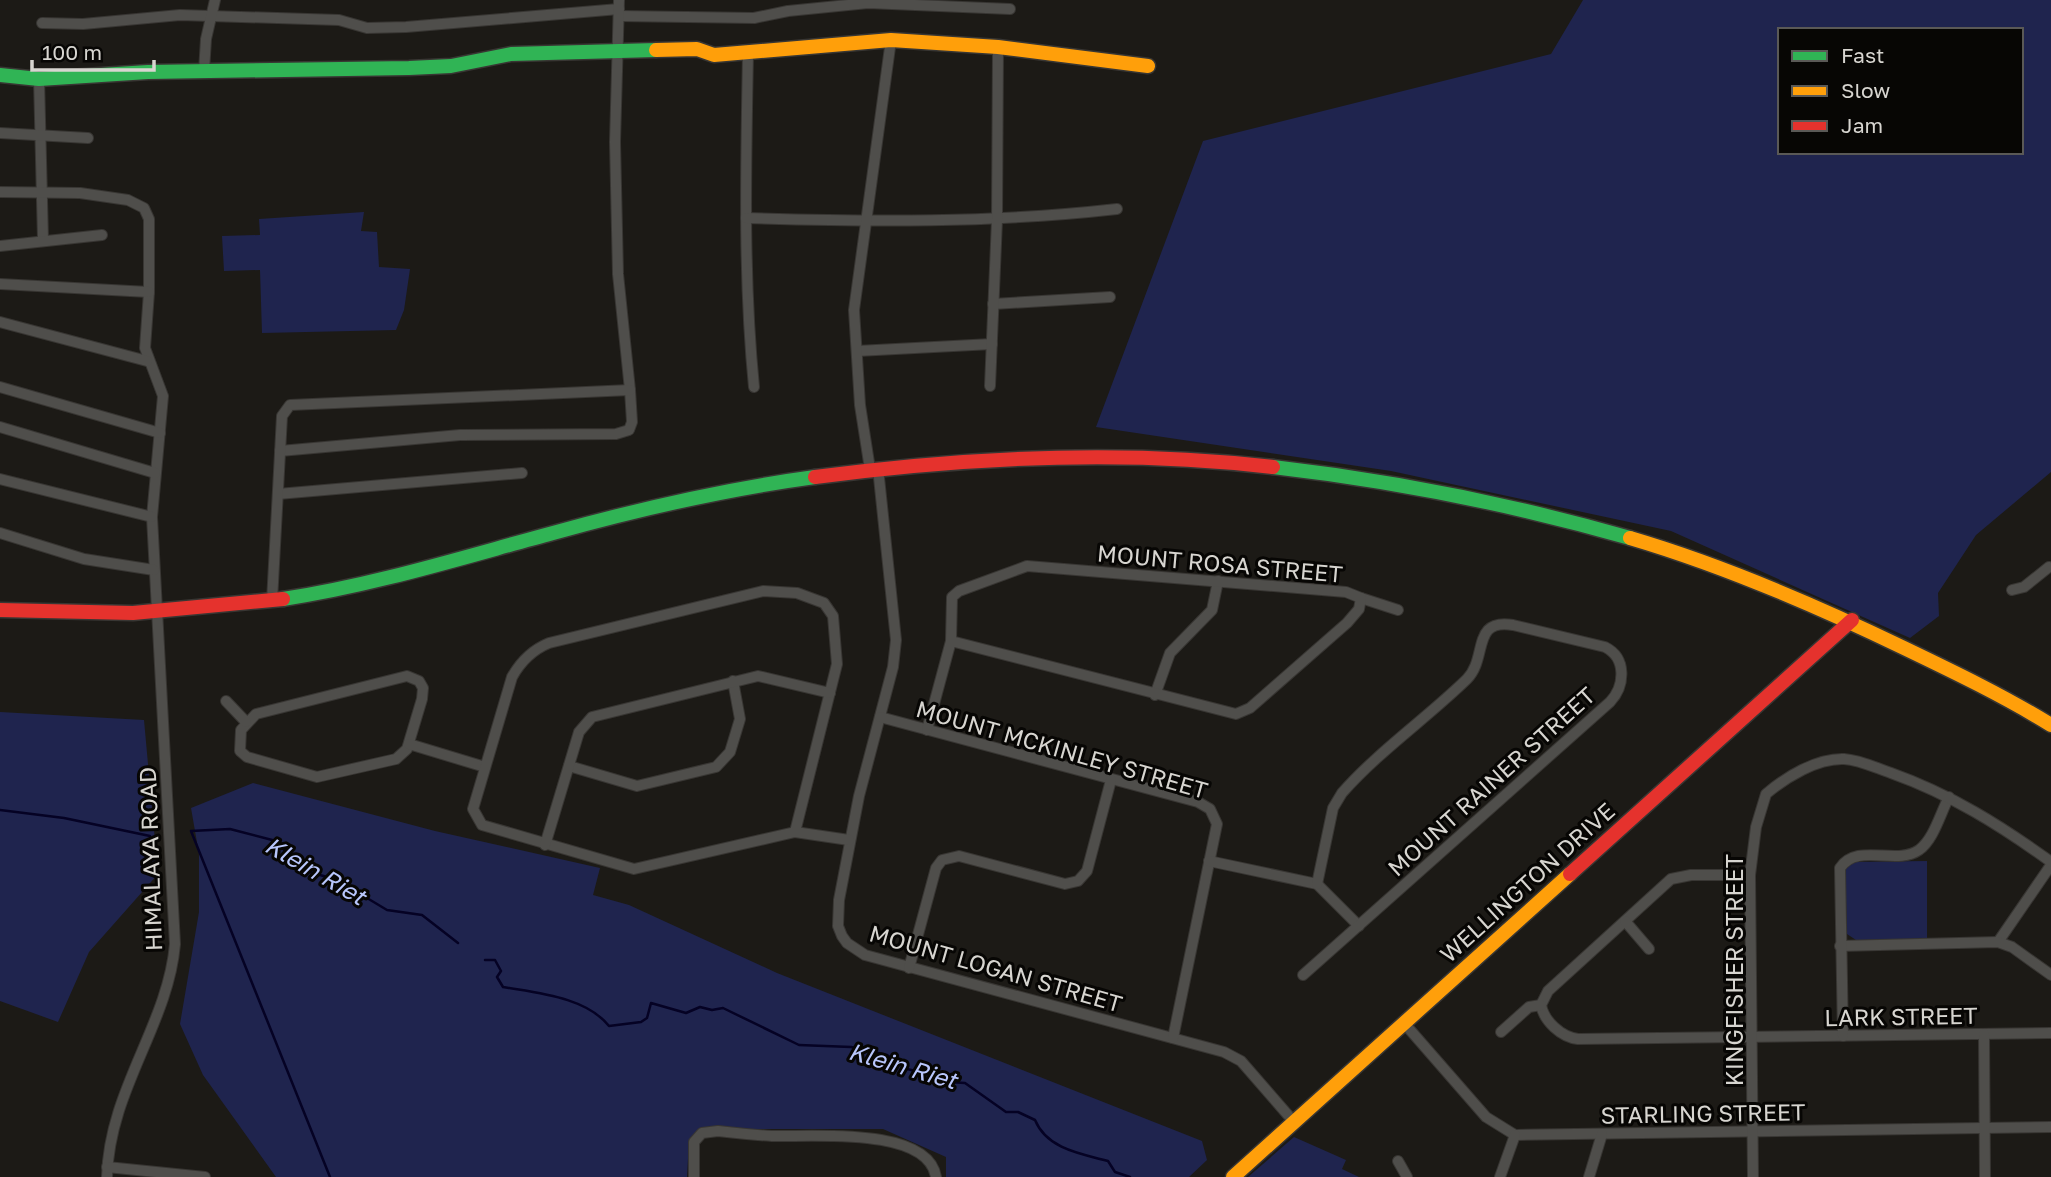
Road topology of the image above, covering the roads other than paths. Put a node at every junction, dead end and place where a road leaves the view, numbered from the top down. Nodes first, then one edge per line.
1 (215, 0) edge
2 (895, 2) edge
3 (949, 3) edge
4 (619, 8) edge
5 (1010, 9) dead end
6 (209, 16) junction
7 (42, 23) dead end
8 (891, 40) junction
9 (998, 47) junction
10 (616, 52) junction
11 (748, 53) junction
12 (1149, 66) dead end
13 (204, 71) junction
14 (0, 75) edge
15 (39, 79) junction
16 (0, 134) edge
17 (42, 137) junction
18 (88, 138) dead end
19 (0, 192) edge
20 (40, 194) junction
21 (1117, 209) dead end
22 (746, 218) junction
23 (997, 220) junction
24 (866, 222) junction
25 (102, 235) dead end
26 (43, 240) junction
27 (0, 246) edge
28 (0, 284) edge
29 (149, 292) junction
30 (1110, 297) dead end
31 (993, 304) junction
32 (0, 322) edge
33 (992, 344) junction
34 (857, 351) junction
35 (147, 361) junction
36 (990, 386) dead end
37 (0, 387) edge
38 (754, 387) dead end
39 (630, 390) junction
40 (0, 427) edge
41 (160, 433) junction
42 (280, 451) junction
43 (874, 468) junction
44 (155, 473) junction
45 (522, 473) dead end
46 (0, 479) edge
47 (278, 494) junction
48 (152, 517) junction
49 (0, 533) edge
50 (2050, 567) edge
51 (154, 570) junction
52 (1218, 581) junction
53 (2012, 590) dead end
54 (1362, 598) junction
55 (272, 601) junction
56 (0, 610) edge
57 (1398, 610) dead end
58 (159, 614) junction
59 (1852, 620) junction
60 (951, 641) junction
61 (733, 681) junction
62 (830, 693) junction
63 (1156, 695) junction
64 (226, 701) dead end
65 (880, 717) junction
66 (246, 722) junction
67 (2051, 725) edge
68 (927, 730) junction
69 (409, 744) junction
70 (569, 766) junction
71 (485, 767) junction
72 (1111, 780) junction
73 (1949, 797) junction
74 (795, 832) junction
75 (849, 840) junction
76 (545, 845) junction
77 (1209, 861) junction
78 (2051, 863) edge
79 (1750, 875) junction
80 (1317, 884) junction
81 (1625, 921) junction
82 (1359, 926) junction
83 (1998, 943) junction
84 (1840, 946) junction
85 (1649, 948) dead end
86 (909, 968) junction
87 (1303, 975) dead end
88 (2051, 975) edge
89 (1541, 1005) junction
90 (1404, 1023) junction
91 (1501, 1032) dead end
92 (2051, 1033) edge
93 (1984, 1034) junction
94 (1843, 1036) junction
95 (1751, 1037) junction
96 (1173, 1038) junction
97 (1294, 1122) junction
98 (2051, 1127) edge
99 (1985, 1128) junction
100 (1753, 1131) junction
101 (1602, 1134) junction
102 (1515, 1135) junction
103 (1398, 1161) dead end
104 (107, 1172) edge
105 (205, 1177) edge
106 (694, 1177) edge
107 (936, 1177) edge
108 (1233, 1177) edge
109 (1407, 1177) edge
110 (1500, 1177) edge
111 (1588, 1177) edge
112 (1753, 1177) edge
113 (1985, 1177) edge

1 - 6 street
2 - 3 street
2 - 4 street
3 - 5 street
4 - 6 street
4 - 10 street
6 - 7 street
6 - 13 street
8 - 9 main road
8 - 11 main road
8 - 24 street, MOUNT LOGAN STREET
9 - 12 main road
9 - 23 street
10 - 11 main road
10 - 13 main road
10 - 39 street
11 - 22 street
13 - 15 main road
14 - 15 main road
15 - 17 street
16 - 17 street
17 - 18 street
17 - 20 street
19 - 20 street
20 - 26 street
20 - 29 street
21 - 23 street
22 - 24 street
22 - 38 street
23 - 24 street
23 - 31 street
24 - 34 street, MOUNT LOGAN STREET
25 - 26 street
26 - 27 street
28 - 29 street
29 - 35 street
30 - 31 street
31 - 33 street
32 - 35 street
33 - 34 street
33 - 36 street
34 - 43 street, MOUNT LOGAN STREET
35 - 41 street, HIMALAYA ROAD
37 - 41 street
39 - 42 street
39 - 42 street
40 - 44 street
41 - 44 street, HIMALAYA ROAD
42 - 47 street
43 - 55 main road
43 - 59 main road
43 - 65 street, MOUNT LOGAN STREET
44 - 48 street, HIMALAYA ROAD
45 - 47 street
46 - 48 street
47 - 55 street
48 - 51 street, HIMALAYA ROAD
49 - 51 street
50 - 53 street
51 - 58 street, HIMALAYA ROAD
52 - 54 street, MOUNT ROSA STREET
52 - 60 street, MOUNT ROSA STREET
52 - 63 street
54 - 57 street
54 - 63 street, MOUNT ROSA STREET
55 - 58 main road
56 - 58 main road
58 - 104 street, HIMALAYA ROAD
59 - 67 main road
59 - 90 main road, WELLINGTON DRIVE
60 - 63 street, MOUNT ROSA STREET
60 - 68 street, MOUNT ROSA STREET
61 - 62 street
61 - 70 street
61 - 70 street
62 - 71 street
62 - 74 street
64 - 66 street
65 - 68 street, MOUNT MCKINLEY STREET
65 - 75 street, MOUNT LOGAN STREET
66 - 69 street
66 - 69 street
68 - 72 street, MOUNT MCKINLEY STREET
69 - 71 street
70 - 76 street
71 - 76 street
72 - 77 street, MOUNT MCKINLEY STREET
72 - 86 street
73 - 78 street, KINGFISHER STREET
73 - 79 street, KINGFISHER STREET
73 - 84 street
74 - 75 street
74 - 76 street
75 - 86 street, MOUNT LOGAN STREET
77 - 80 street
77 - 96 street, MOUNT MCKINLEY STREET
78 - 83 street
79 - 81 street
79 - 95 street, KINGFISHER STREET
80 - 82 street
80 - 82 street, MOUNT RAINER STREET
81 - 85 street
81 - 89 street
82 - 87 street, MOUNT RAINER STREET
83 - 84 street
83 - 88 street
84 - 94 street
86 - 96 street, MOUNT LOGAN STREET
89 - 91 street
89 - 95 street, LARK STREET
90 - 97 main road, WELLINGTON DRIVE
90 - 102 street
92 - 93 street, LARK STREET
93 - 94 street, LARK STREET
93 - 99 street
94 - 95 street, LARK STREET
95 - 100 street, KINGFISHER STREET
96 - 97 street, MOUNT LOGAN STREET
97 - 108 main road, WELLINGTON DRIVE
98 - 99 street, STARLING STREET
99 - 100 street, STARLING STREET
99 - 113 street
100 - 101 street, STARLING STREET
100 - 112 street, KINGFISHER STREET
101 - 102 street, STARLING STREET
101 - 111 street
102 - 110 street
103 - 109 street
104 - 105 street
106 - 107 street

